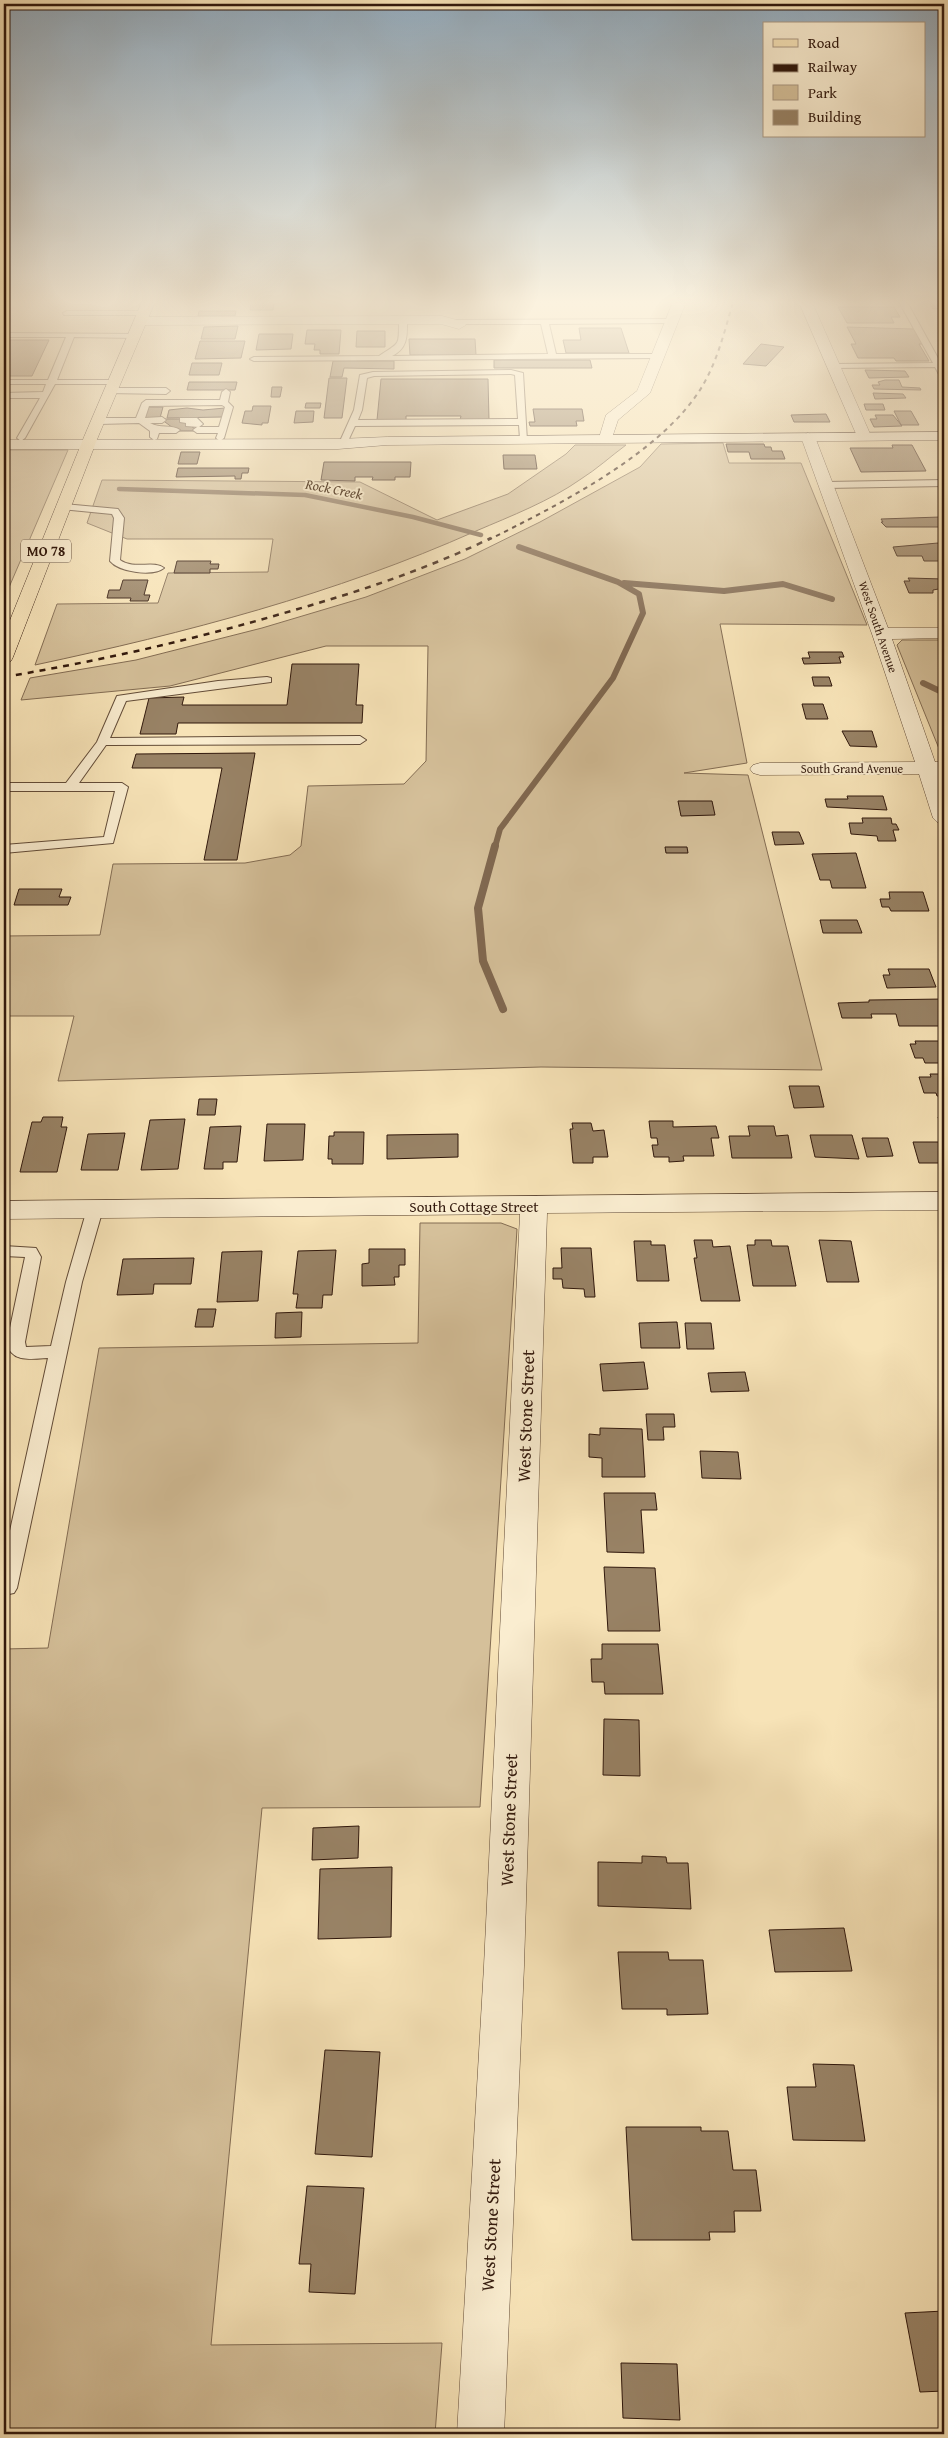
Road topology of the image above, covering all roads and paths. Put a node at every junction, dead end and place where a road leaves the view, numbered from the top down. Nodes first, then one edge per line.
1 (34, 416) edge
2 (100, 416) joint
3 (147, 416) edge
4 (213, 416) edge
5 (224, 416) edge
6 (355, 416) edge
7 (522, 416) edge
8 (614, 416) edge
9 (855, 416) edge
10 (434, 422) junction
11 (522, 422) junction
12 (352, 423) junction
13 (148, 425) junction
14 (204, 428) junction
15 (864, 436) junction
16 (944, 436) edge
17 (808, 437) junction
18 (4, 438) edge
19 (21, 438) junction
20 (606, 438) junction
21 (345, 439) junction
22 (524, 439) junction
23 (433, 440) junction
24 (90, 441) junction
25 (387, 441) junction
26 (4, 445) edge
27 (944, 483) edge
28 (826, 485) junction
29 (64, 507) junction
30 (159, 568) dead end
31 (944, 633) edge
32 (881, 634) junction
33 (4, 657) edge
34 (267, 680) dead end
35 (360, 740) dead end
36 (102, 742) junction
37 (935, 768) edge
38 (760, 769) dead end
39 (4, 787) edge
40 (70, 787) junction
41 (944, 818) edge
42 (4, 849) edge
43 (944, 1201) edge
44 (534, 1206) junction
45 (4, 1210) edge
46 (95, 1210) junction
47 (4, 1251) edge
48 (58, 1352) junction
49 (7, 1588) dead end
50 (480, 2434) edge

1 - 19 lane
2 - 13 lane
2 - 24 main road, MO 78
3 - 13 lane
4 - 14 lane
5 - 14 lane
6 - 12 lane
7 - 11 lane
8 - 20 street
9 - 15 street
10 - 11 lane
10 - 12 lane
10 - 23 lane
11 - 22 lane
12 - 21 lane
13 - 13 lane
13 - 14 street
13 - 24 street
14 - 21 street
15 - 16 street
15 - 17 street
17 - 20 street
17 - 28 street, West South Avenue
18 - 19 street
19 - 24 street
20 - 22 street
21 - 25 street
22 - 23 street
23 - 25 street
24 - 25 street
24 - 26 street
24 - 29 main road, MO 78
27 - 28 lane
28 - 32 street, West South Avenue
29 - 30 lane
29 - 33 main road, MO 78
31 - 32 street
32 - 37 street, West South Avenue
34 - 36 lane
35 - 36 lane
36 - 40 lane
37 - 38 street, South Grand Avenue
37 - 41 street, West South Avenue
39 - 40 lane
40 - 42 lane
43 - 44 street, South Cottage Street
44 - 46 street, South Cottage Street
44 - 50 street, West Stone Street
45 - 46 street, South Cottage Street
46 - 48 lane
47 - 48 lane
48 - 49 lane

